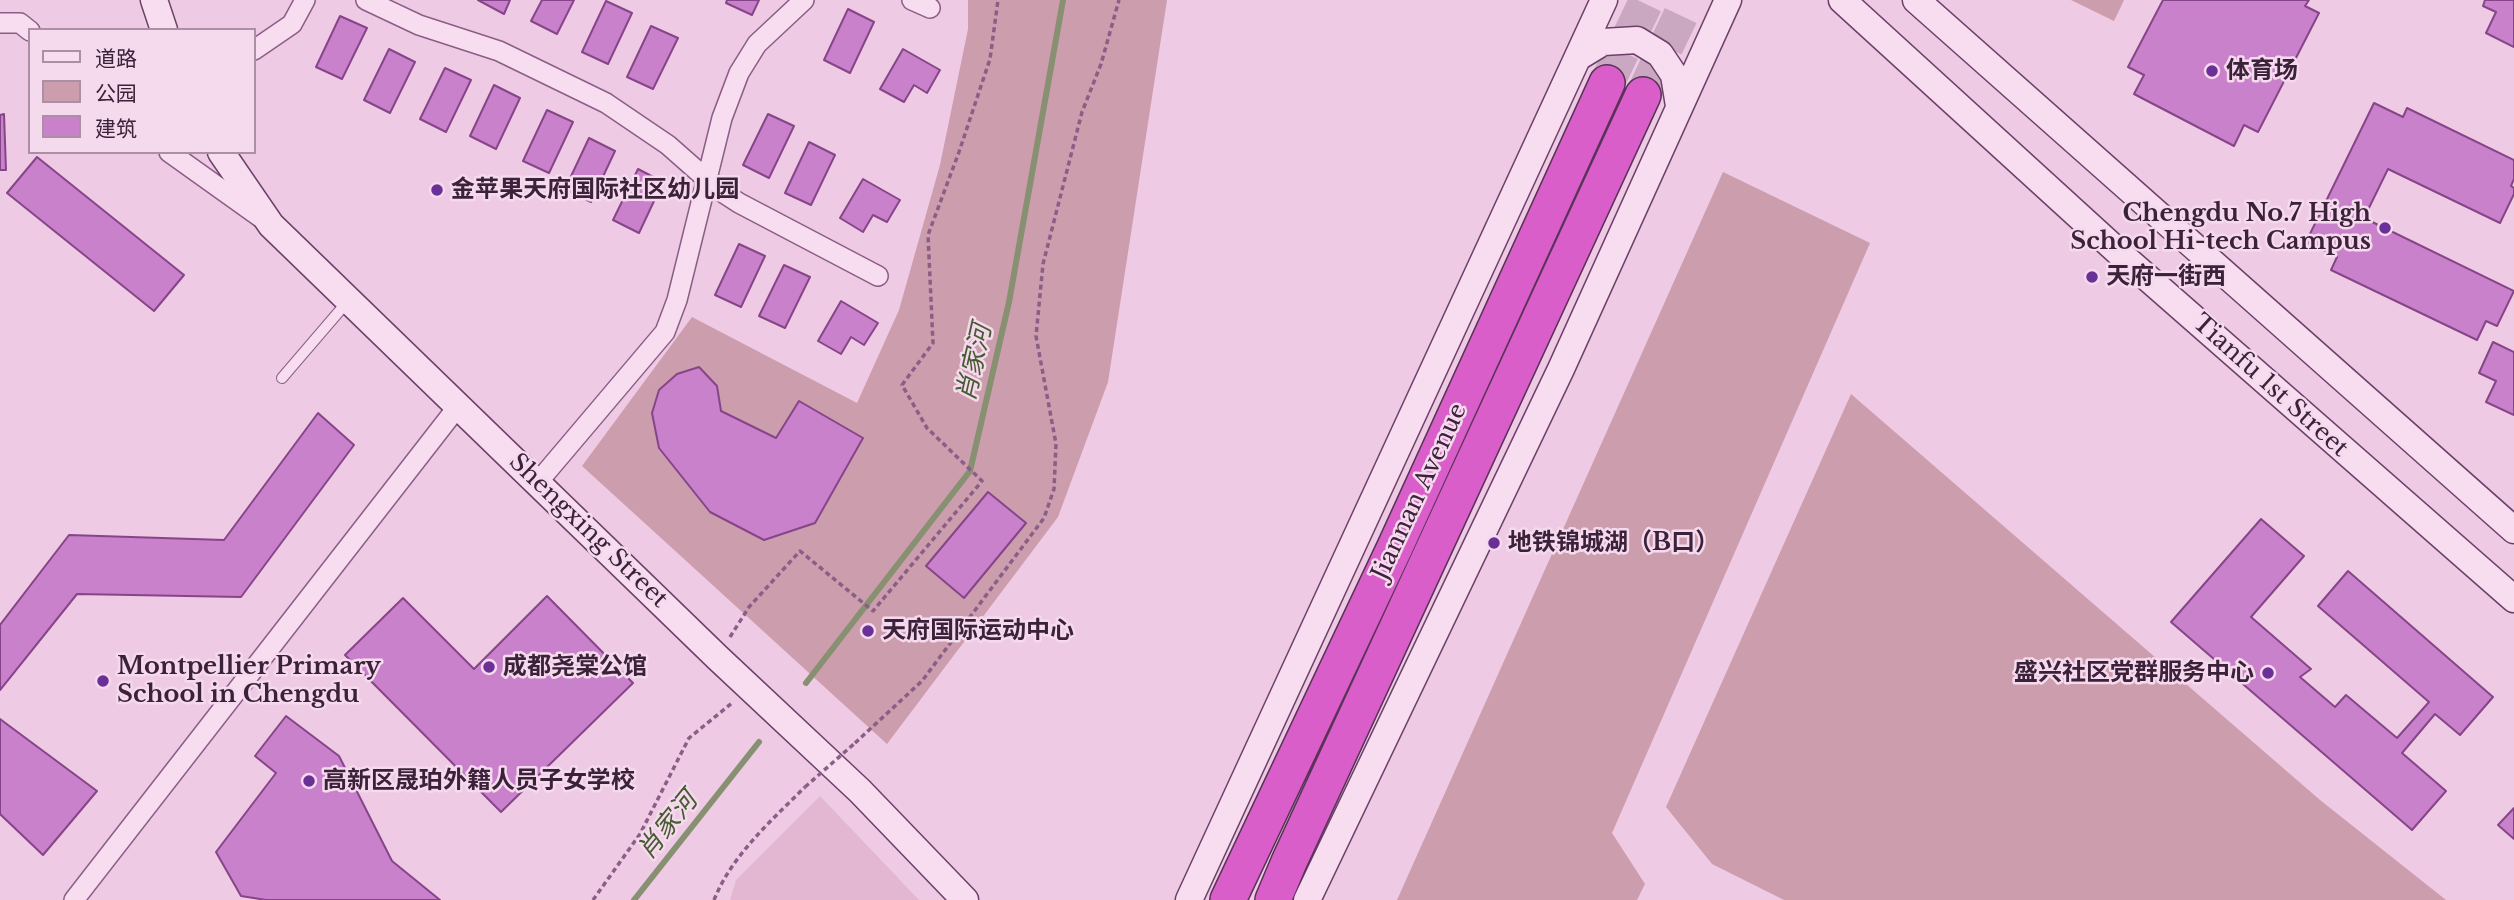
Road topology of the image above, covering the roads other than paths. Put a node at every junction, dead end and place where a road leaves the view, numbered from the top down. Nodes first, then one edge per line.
1 (154, 0) edge
2 (304, 0) edge
3 (366, 0) edge
4 (804, 0) edge
5 (1604, 0) edge
6 (1728, 0) edge
7 (1842, 0) edge
8 (1916, 0) edge
9 (0, 23) edge
10 (163, 28) edge
11 (28, 29) edge
12 (256, 49) edge
13 (1580, 55) junction
14 (1607, 83) tunnel mouth
15 (1643, 95) tunnel mouth
16 (1679, 106) junction
17 (172, 154) edge
18 (222, 154) edge
19 (707, 178) junction
20 (271, 225) junction
21 (878, 276) dead end
22 (349, 300) junction
23 (282, 378) dead end
24 (459, 405) junction
25 (538, 482) junction
26 (2514, 530) edge
27 (2514, 599) edge
28 (74, 900) edge
29 (965, 900) edge
30 (1189, 900) edge
31 (1228, 900) edge
32 (1273, 900) edge
33 (1307, 900) edge

1 - 10 main road
2 - 12 street
3 - 19 street
4 - 19 street
5 - 13 main road
6 - 16 main road
7 - 27 main road, Tianfu 1st Street
8 - 26 main road
9 - 11 street
13 - 16 main road
13 - 30 main road
14 - 31 highway, Jiannan Avenue
15 - 32 highway, Jiannan Avenue
16 - 33 main road
17 - 20 street
18 - 20 main road, Shengxing Street
19 - 21 street
19 - 25 street
20 - 22 main road, Shengxing Street
22 - 23 lane
22 - 24 main road, Shengxing Street
24 - 25 main road, Shengxing Street
24 - 28 street
25 - 29 main road, Shengxing Street

